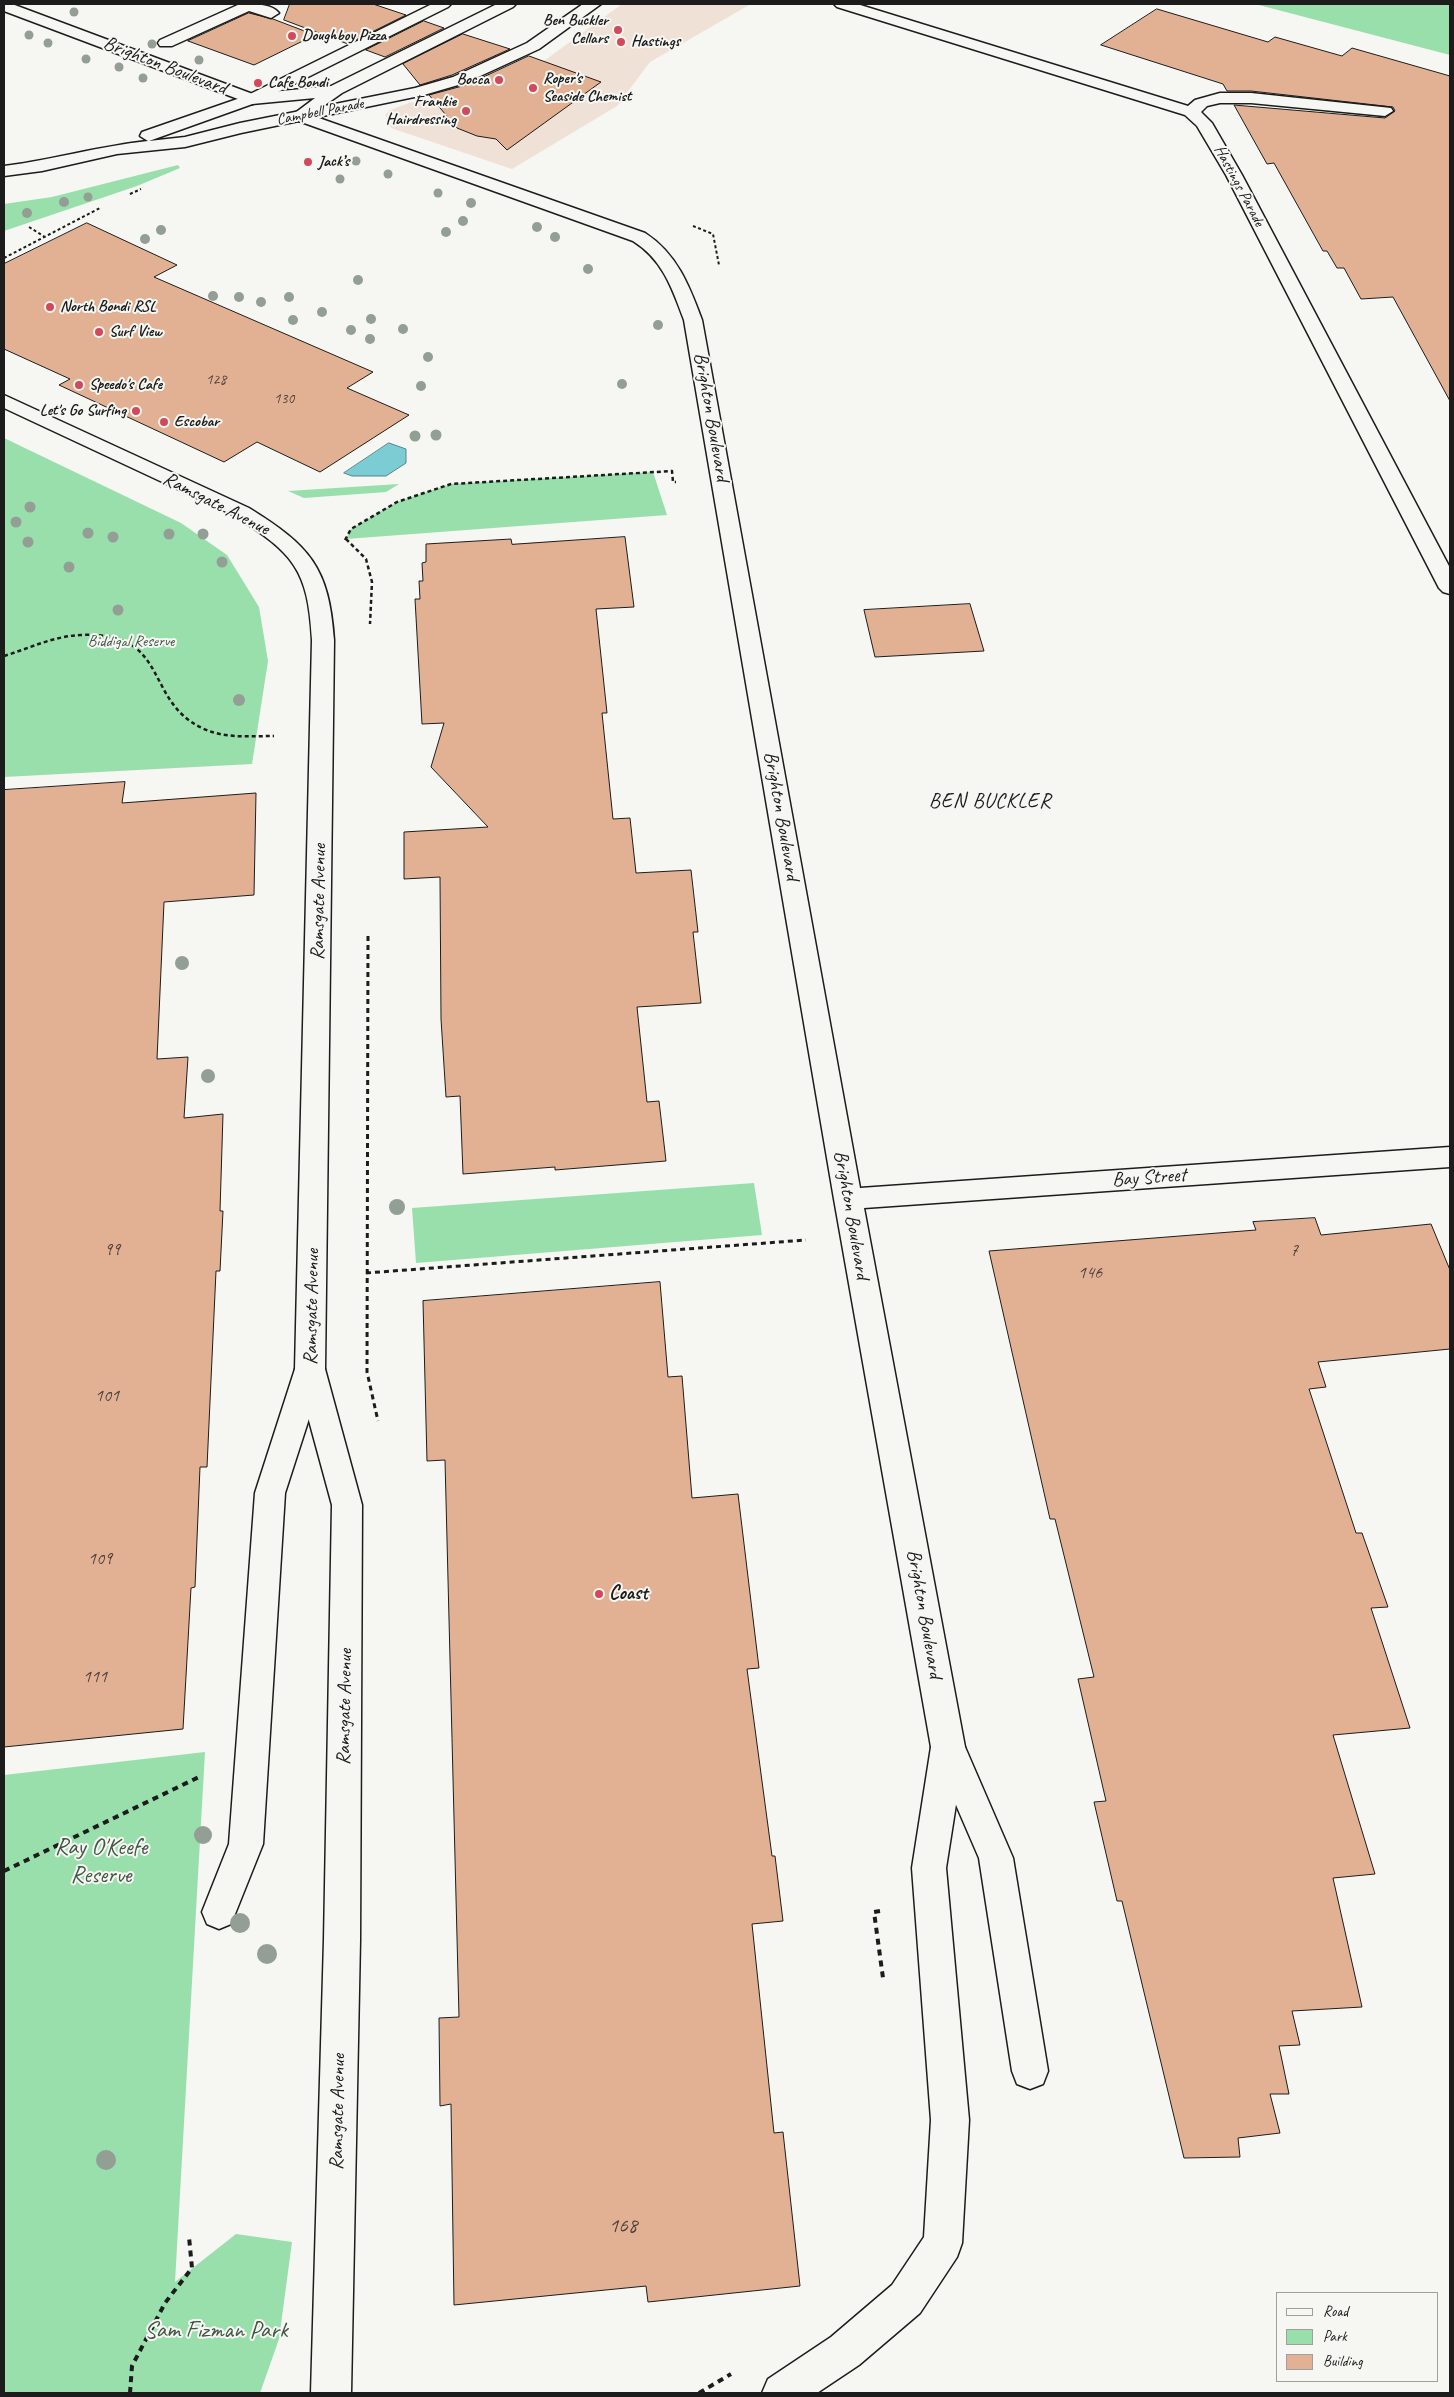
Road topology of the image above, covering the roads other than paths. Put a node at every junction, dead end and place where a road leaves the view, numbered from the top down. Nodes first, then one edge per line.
1 (443, 4) edge
2 (508, 4) edge
3 (593, 4) edge
4 (842, 4) edge
5 (4, 6) edge
6 (271, 13) dead end
7 (166, 43) dead end
8 (336, 90) junction
9 (252, 99) junction
10 (1385, 111) dead end
11 (1191, 112) junction
12 (299, 116) junction
13 (116, 149) junction
14 (4, 171) edge
15 (4, 401) edge
16 (1450, 588) edge
17 (1450, 1157) edge
18 (848, 1199) junction
19 (310, 1369) junction
20 (948, 1747) junction
21 (219, 1912) dead end
22 (1030, 2071) dead end
23 (331, 2393) edge
24 (782, 2393) edge

1 - 9 street, Campbell Parade
2 - 8 street
3 - 12 street, Campbell Parade
4 - 11 street, Hastings Parade
5 - 9 street, Brighton Boulevard
6 - 7 street
8 - 9 street
8 - 12 street
9 - 12 street, Brighton Boulevard
9 - 13 street, Campbell Parade
10 - 11 street
11 - 16 street, Hastings Parade
12 - 13 street, Campbell Parade
12 - 18 street, Brighton Boulevard
13 - 14 street, Campbell Parade
15 - 19 street, Ramsgate Avenue
17 - 18 street, Bay Street
18 - 20 street, Brighton Boulevard
19 - 21 street
19 - 23 street, Ramsgate Avenue
20 - 22 street, Brighton Boulevard
20 - 24 street

